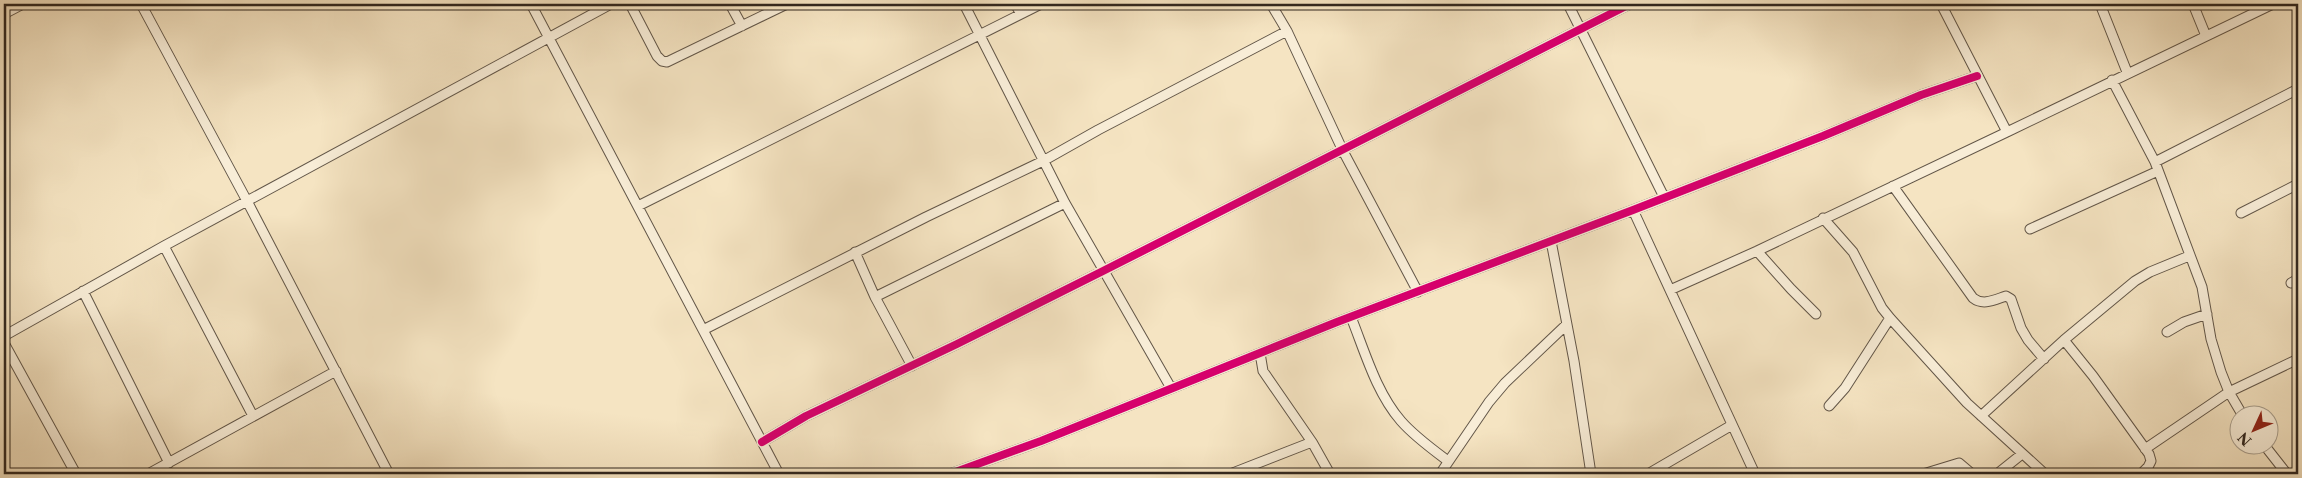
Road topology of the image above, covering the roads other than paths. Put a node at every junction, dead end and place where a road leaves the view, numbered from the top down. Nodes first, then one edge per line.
1 (23, 4) edge
2 (140, 4) edge
3 (531, 4) edge
4 (612, 4) edge
5 (630, 4) edge
6 (730, 4) edge
7 (787, 4) edge
8 (964, 4) edge
9 (1015, 4) edge
10 (1041, 4) edge
11 (1271, 4) edge
12 (1568, 4) edge
13 (1630, 4) edge
14 (1940, 4) edge
15 (2100, 4) edge
16 (2193, 4) edge
17 (2273, 4) edge
18 (4, 14) edge
19 (1021, 14) junction
20 (742, 26) junction
21 (1580, 28) junction
22 (1287, 31) junction
23 (979, 35) junction
24 (548, 36) junction
25 (2206, 36) junction
26 (2128, 72) junction
27 (1977, 76) junction
28 (2112, 80) junction
29 (2298, 90) edge
30 (2007, 132) junction
31 (1343, 151) junction
32 (1043, 161) junction
33 (2157, 166) junction
34 (2298, 184) edge
35 (1893, 186) junction
36 (1664, 197) junction
37 (247, 201) junction
38 (1065, 203) junction
39 (638, 206) junction
40 (1633, 210) junction
41 (2241, 212) dead end
42 (1823, 218) junction
43 (2030, 229) dead end
44 (1550, 241) junction
45 (164, 246) junction
46 (1757, 251) junction
47 (855, 252) junction
48 (2189, 256) junction
49 (1103, 272) junction
50 (1670, 290) junction
51 (83, 291) junction
52 (1418, 292) junction
53 (875, 296) junction
54 (1816, 314) dead end
55 (2207, 314) junction
56 (1351, 317) junction
57 (1890, 318) junction
58 (1566, 325) junction
59 (703, 330) junction
60 (2167, 332) dead end
61 (4, 336) edge
62 (2064, 340) junction
63 (4, 343) edge
64 (1260, 353) junction
65 (2044, 359) junction
66 (2298, 360) edge
67 (912, 366) junction
68 (336, 371) junction
69 (1172, 388) junction
70 (2229, 392) junction
71 (1829, 406) dead end
72 (2237, 406) edge
73 (253, 416) junction
74 (1981, 416) junction
75 (1732, 425) junction
76 (762, 442) junction
77 (1312, 442) junction
78 (2145, 449) junction
79 (2022, 454) junction
80 (2273, 456) edge
81 (1448, 461) junction
82 (169, 463) junction
83 (76, 474) edge
84 (148, 474) edge
85 (389, 474) edge
86 (779, 474) edge
87 (950, 474) edge
88 (1230, 474) edge
89 (1330, 474) edge
90 (1440, 474) edge
91 (1592, 474) edge
92 (1648, 474) edge
93 (1755, 474) edge
94 (1923, 474) edge
95 (1972, 474) edge
96 (1997, 474) edge
97 (2045, 474) edge
98 (2141, 474) edge
99 (2287, 474) edge

1 - 18 street
2 - 37 street
3 - 24 street
4 - 24 street
5 - 20 street
6 - 20 street
7 - 20 street
8 - 23 street
9 - 19 street
10 - 19 street
11 - 22 street
12 - 21 street
13 - 21 street
14 - 27 street
15 - 26 street
16 - 25 street
17 - 25 street
19 - 23 street
21 - 31 street
21 - 36 street
22 - 31 street
22 - 32 street
23 - 32 street
23 - 39 street
24 - 37 street
24 - 39 street
25 - 26 street
26 - 28 street
27 - 30 street
27 - 36 street
28 - 30 street
28 - 33 street
29 - 33 street
30 - 35 street
31 - 49 street
31 - 52 street
32 - 38 street
32 - 47 street
33 - 43 street
33 - 48 street
34 - 41 street
35 - 42 street
35 - 65 street
36 - 40 street
37 - 45 street
37 - 68 street
38 - 49 street
38 - 53 street
39 - 59 street
40 - 44 street
40 - 50 street
42 - 46 street
42 - 57 street
44 - 52 street
44 - 58 street
45 - 51 street
45 - 73 street
46 - 50 street
46 - 54 street
47 - 53 street
47 - 59 street
48 - 55 street
48 - 62 street
49 - 67 street
49 - 69 street
50 - 75 street
51 - 61 street
51 - 82 street
52 - 56 street
53 - 67 street
55 - 60 street
55 - 70 street
56 - 64 street
56 - 81 street
57 - 71 street
57 - 74 street
58 - 81 street
58 - 91 street
59 - 76 street
62 - 65 street
62 - 78 street
63 - 83 street
64 - 69 street
64 - 77 street
65 - 74 street
66 - 70 street
67 - 76 street
68 - 73 street
68 - 85 street
69 - 87 street
70 - 72 street
70 - 78 street
73 - 82 street
74 - 79 street
75 - 92 street
75 - 93 street
76 - 86 street
77 - 88 street
77 - 89 street
78 - 98 street
79 - 96 street
79 - 97 street
80 - 99 street
81 - 90 street
82 - 84 street
94 - 95 street

